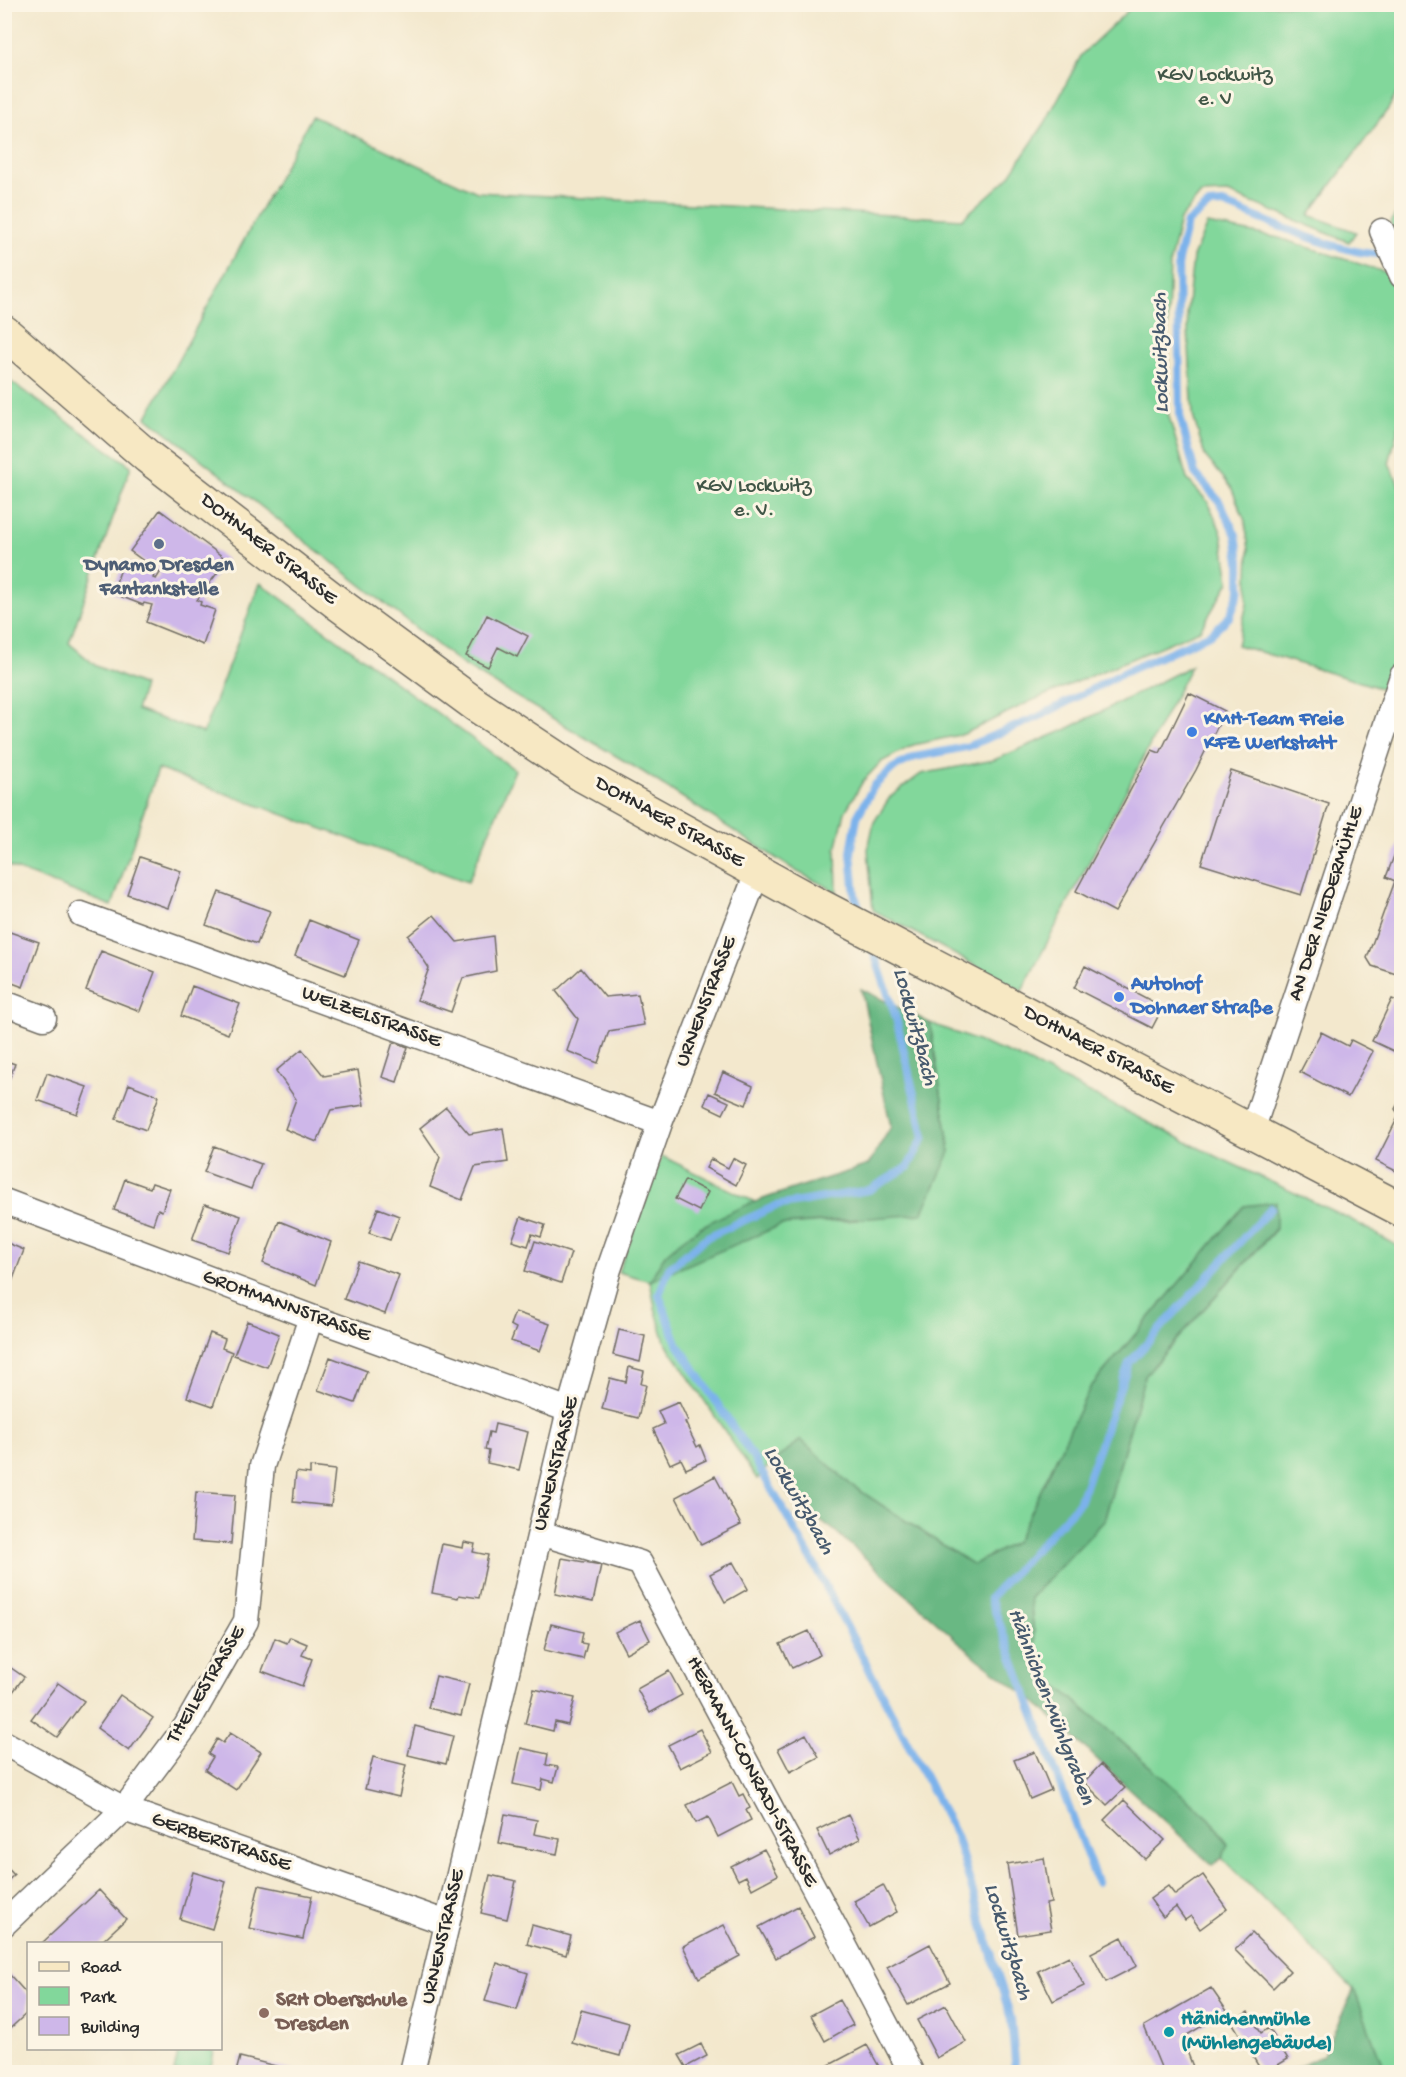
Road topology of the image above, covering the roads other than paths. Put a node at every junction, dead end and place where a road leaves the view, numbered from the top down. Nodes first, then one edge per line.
1 (1382, 231) dead end
2 (1400, 273) edge
3 (4, 332) edge
4 (1401, 676) edge
5 (758, 873) junction
6 (81, 914) dead end
7 (4, 1003) edge
8 (44, 1018) dead end
9 (660, 1122) junction
10 (1252, 1131) junction
11 (4, 1201) edge
12 (1401, 1209) edge
13 (311, 1317) junction
14 (569, 1410) junction
15 (540, 1533) junction
16 (4, 1743) edge
17 (124, 1809) junction
18 (447, 1923) junction
19 (4, 1924) edge
20 (411, 2073) edge
21 (911, 2073) edge

1 - 2 street
3 - 5 main road, DOHNAER STRASSE
4 - 10 street, AN DER NIEDERMÜHLE
5 - 9 street, URNENSTRASSE
5 - 10 main road, DOHNAER STRASSE
6 - 9 street, WELZELSTRASSE
7 - 8 street
9 - 14 street, URNENSTRASSE
10 - 12 main road, DOHNAER STRASSE
11 - 13 street, GROHMANNSTRASSE
13 - 14 street, GROHMANNSTRASSE
13 - 17 street, THEILESTRASSE
14 - 15 street, URNENSTRASSE
15 - 18 street, URNENSTRASSE
15 - 21 street, HERMANN-CONRADI-STRASSE
16 - 17 street, GERBERSTRASSE
17 - 18 street, GERBERSTRASSE
17 - 19 street, THEILESTRASSE
18 - 20 street, URNENSTRASSE

